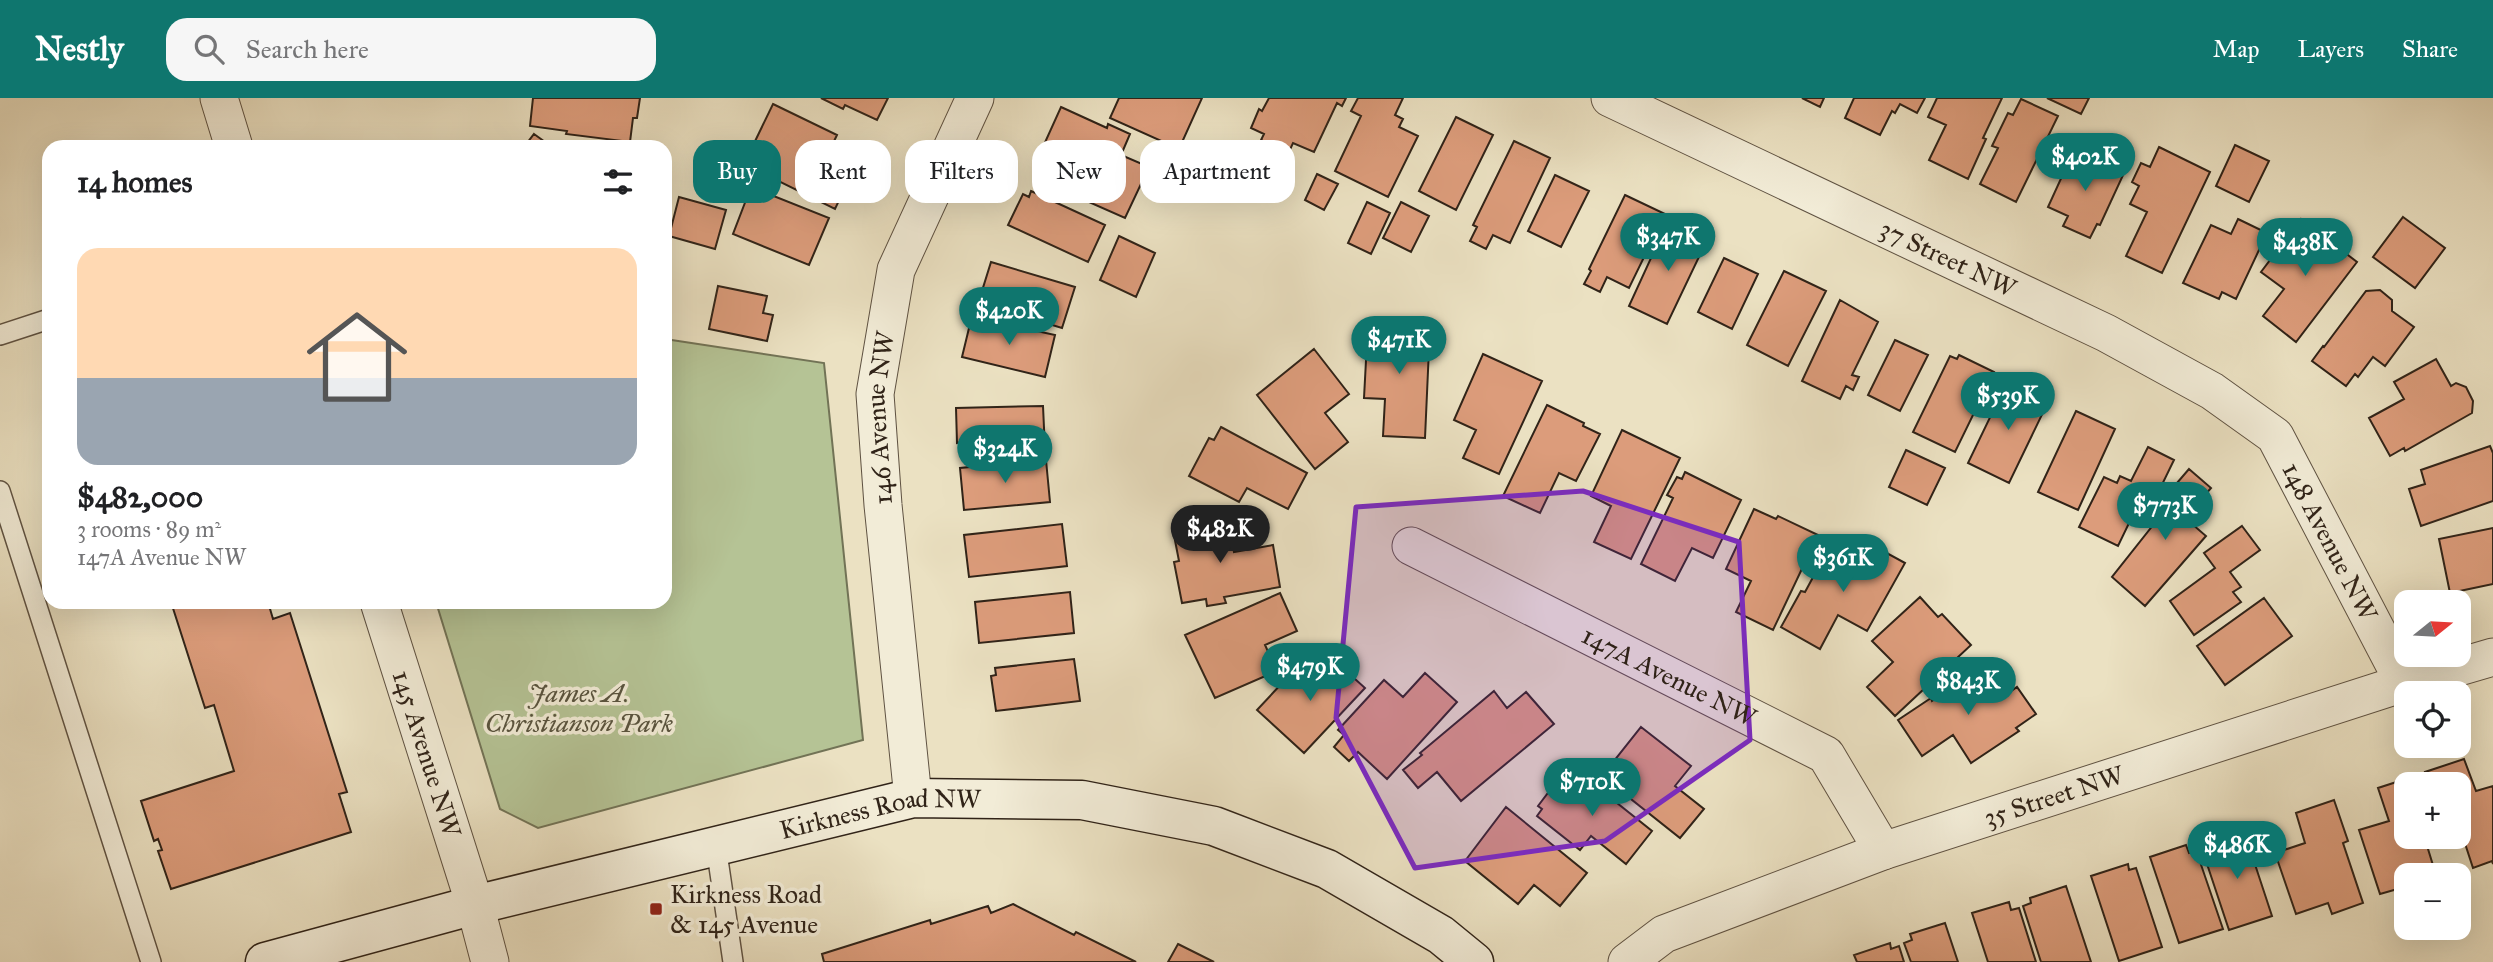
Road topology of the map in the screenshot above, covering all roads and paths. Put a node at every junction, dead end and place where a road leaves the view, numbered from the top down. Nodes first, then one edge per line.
1 (219, 98) edge
2 (975, 98) edge
3 (1610, 98) edge
4 (232, 140) edge
5 (42, 321) edge
6 (0, 335) edge
7 (2275, 436) joint
8 (0, 491) edge
9 (1410, 547) dead end
10 (381, 609) edge
11 (2493, 657) edge
12 (2402, 681) edge
13 (2410, 681) edge
14 (2394, 686) edge
15 (913, 798) junction
16 (716, 846) junction
17 (1883, 851) junction
18 (475, 905) junction
19 (151, 962) edge
20 (265, 962) edge
21 (490, 962) edge
22 (733, 962) edge
23 (1474, 962) edge
24 (1628, 962) edge

1 - 4 street
2 - 15 street, 146 Avenue NW
3 - 7 street, 37 Street NW
5 - 6 lane
7 - 12 street, 148 Avenue NW
8 - 19 lane
9 - 17 street, 147A Avenue NW
10 - 18 street, 145 Avenue NW
11 - 13 street, 35 Street NW
14 - 17 street, 35 Street NW
15 - 16 street, Kirkness Road NW
15 - 23 street, Kirkness Road NW
16 - 18 street, Kirkness Road NW
16 - 22 lane
17 - 24 street, 35 Street NW
18 - 20 street, Kirkness Road NW
18 - 21 street, 145 Avenue NW

